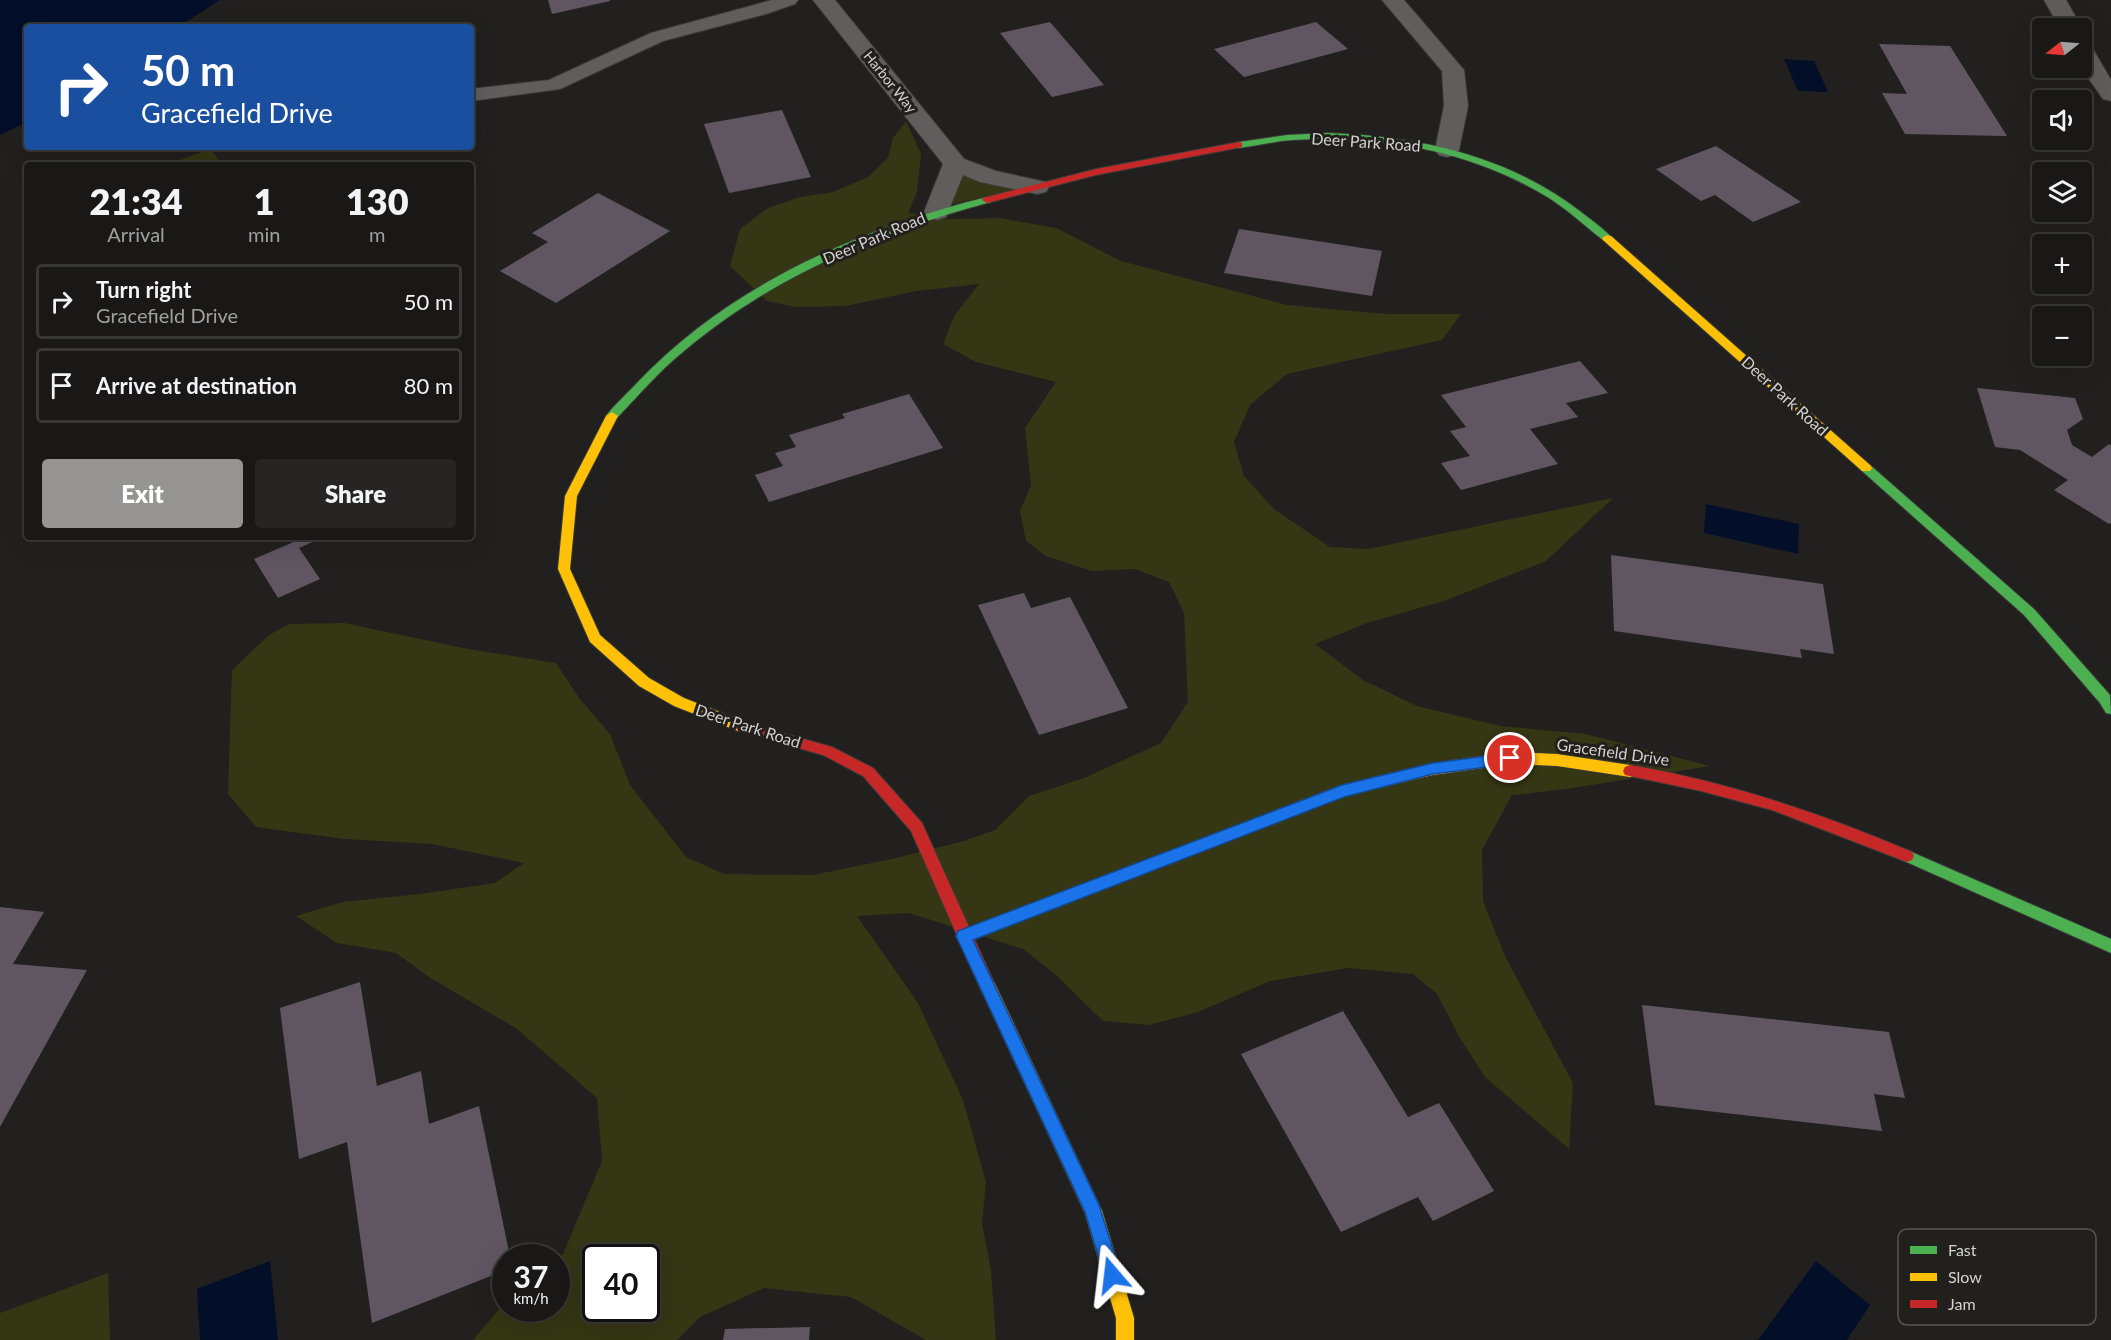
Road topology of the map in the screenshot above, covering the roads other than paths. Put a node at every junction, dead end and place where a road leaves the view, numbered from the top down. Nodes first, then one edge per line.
1 (789, 0) edge
2 (824, 0) edge
3 (1393, 0) edge
4 (2055, 0) edge
5 (2065, 18) edge
6 (2092, 67) edge
7 (474, 94) edge
8 (2111, 94) edge
9 (1447, 150) junction
10 (955, 164) junction
11 (1036, 187) junction
12 (937, 212) junction
13 (2111, 709) edge
14 (964, 936) junction
15 (2111, 945) edge
16 (1125, 1340) edge

1 - 7 lane
2 - 10 street, Harbor Way
3 - 9 street
4 - 5 street
6 - 8 street
9 - 11 street, Deer Park Road
9 - 13 street, Deer Park Road
10 - 11 street, Deer Park Road
10 - 12 street, Deer Park Road
11 - 12 street
12 - 14 street, Deer Park Road
14 - 15 street, Gracefield Drive
14 - 16 street, Deer Park Road

